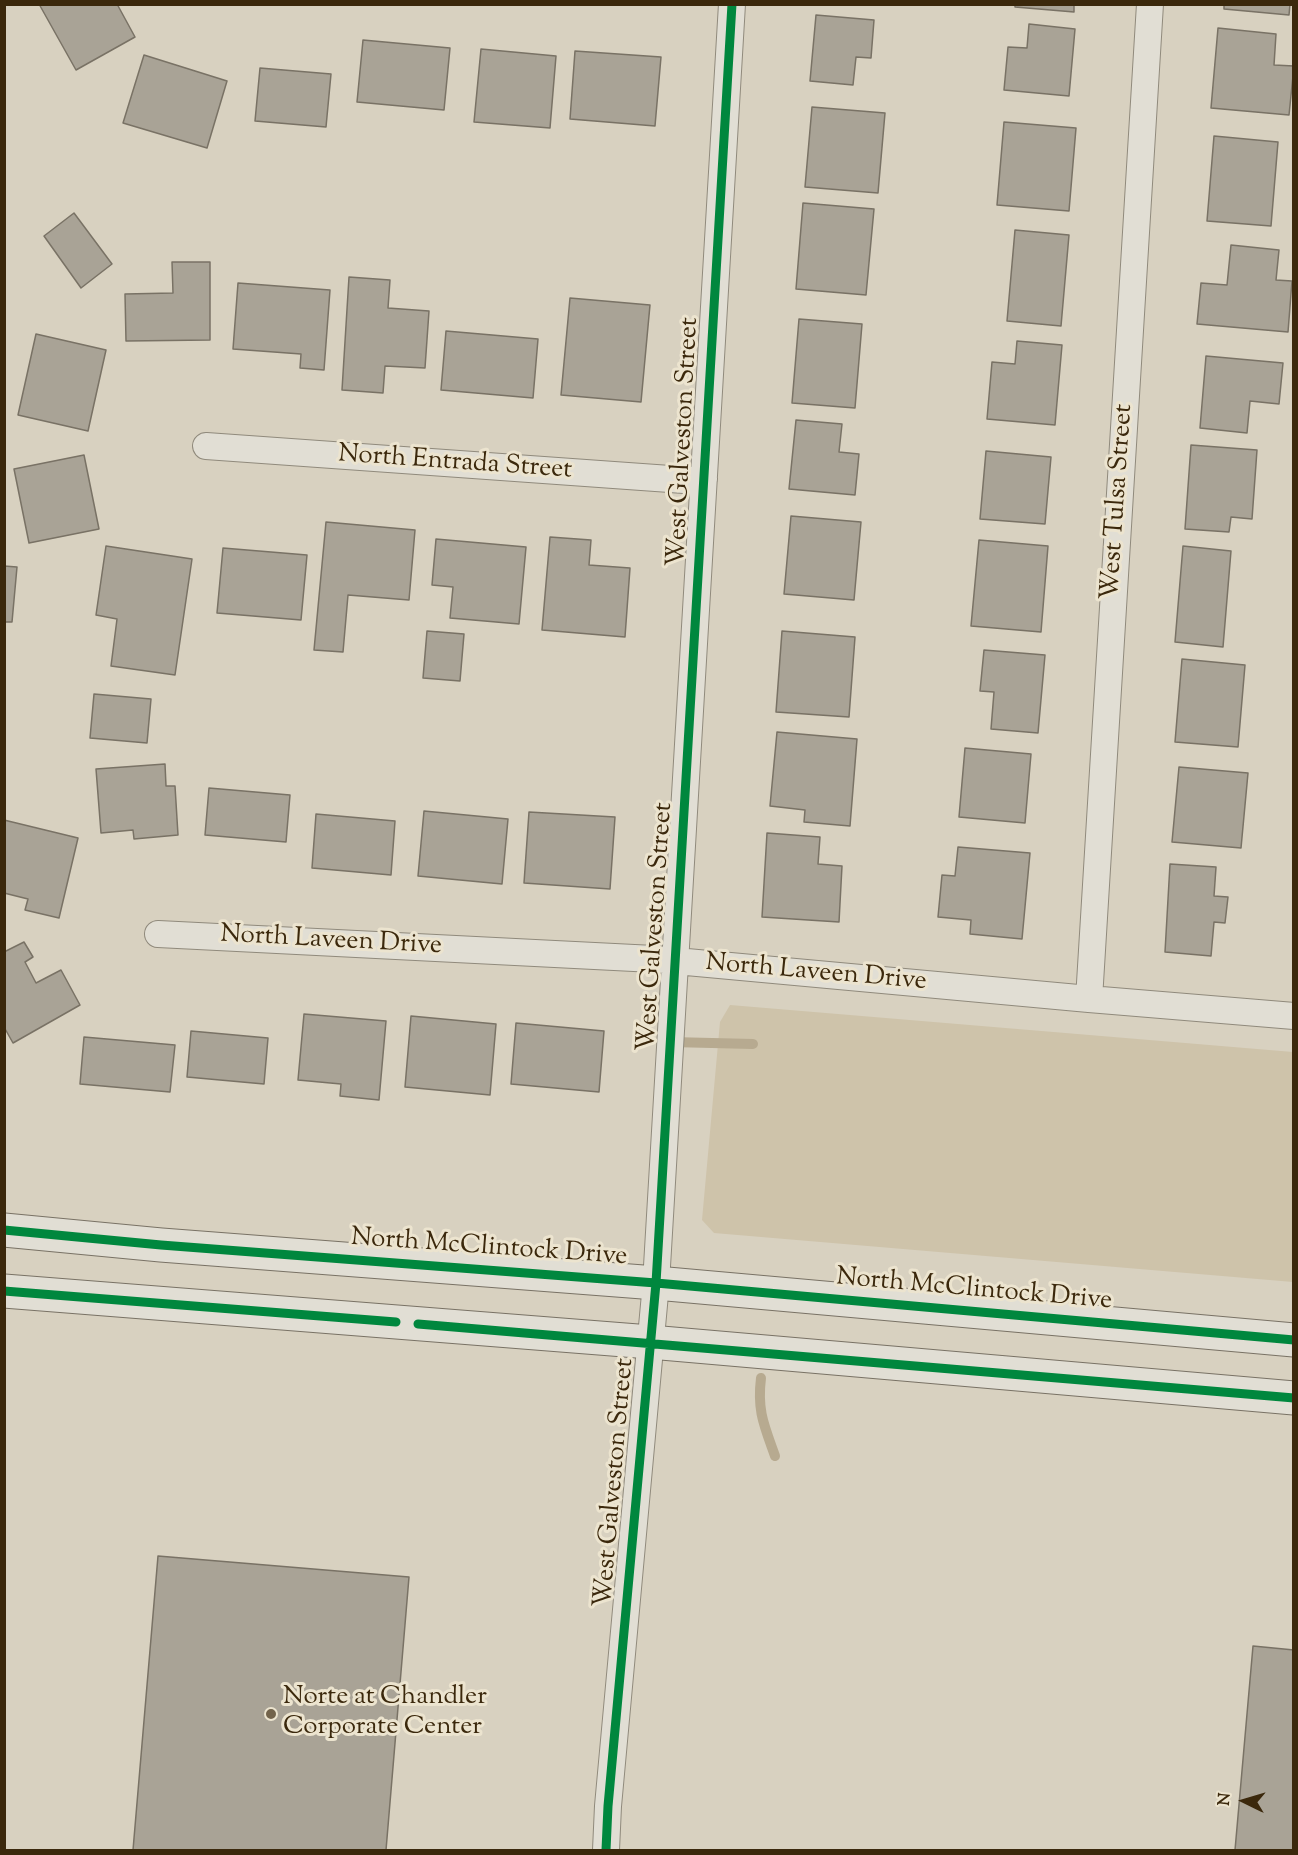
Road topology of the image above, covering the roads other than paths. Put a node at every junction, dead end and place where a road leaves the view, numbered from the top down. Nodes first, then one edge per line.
1 (732, 4) edge
2 (1150, 4) edge
3 (206, 446) dead end
4 (704, 479) junction
5 (158, 934) dead end
6 (676, 961) junction
7 (1089, 999) junction
8 (1293, 1016) edge
9 (4, 1230) edge
10 (656, 1283) junction
11 (4, 1291) edge
12 (1293, 1340) edge
13 (650, 1342) junction
14 (1293, 1398) edge
15 (606, 1851) edge

1 - 4 street, West Galveston Street
2 - 7 street, West Tulsa Street
3 - 4 street, North Entrada Street
4 - 6 street, West Galveston Street
5 - 6 street, North Laveen Drive
6 - 7 street, North Laveen Drive
6 - 10 street, West Galveston Street
7 - 8 street, North Laveen Drive
9 - 10 main road, North McClintock Drive
10 - 12 main road, North McClintock Drive
10 - 13 street, West Galveston Street
11 - 13 main road
13 - 14 main road
13 - 15 street, West Galveston Street

